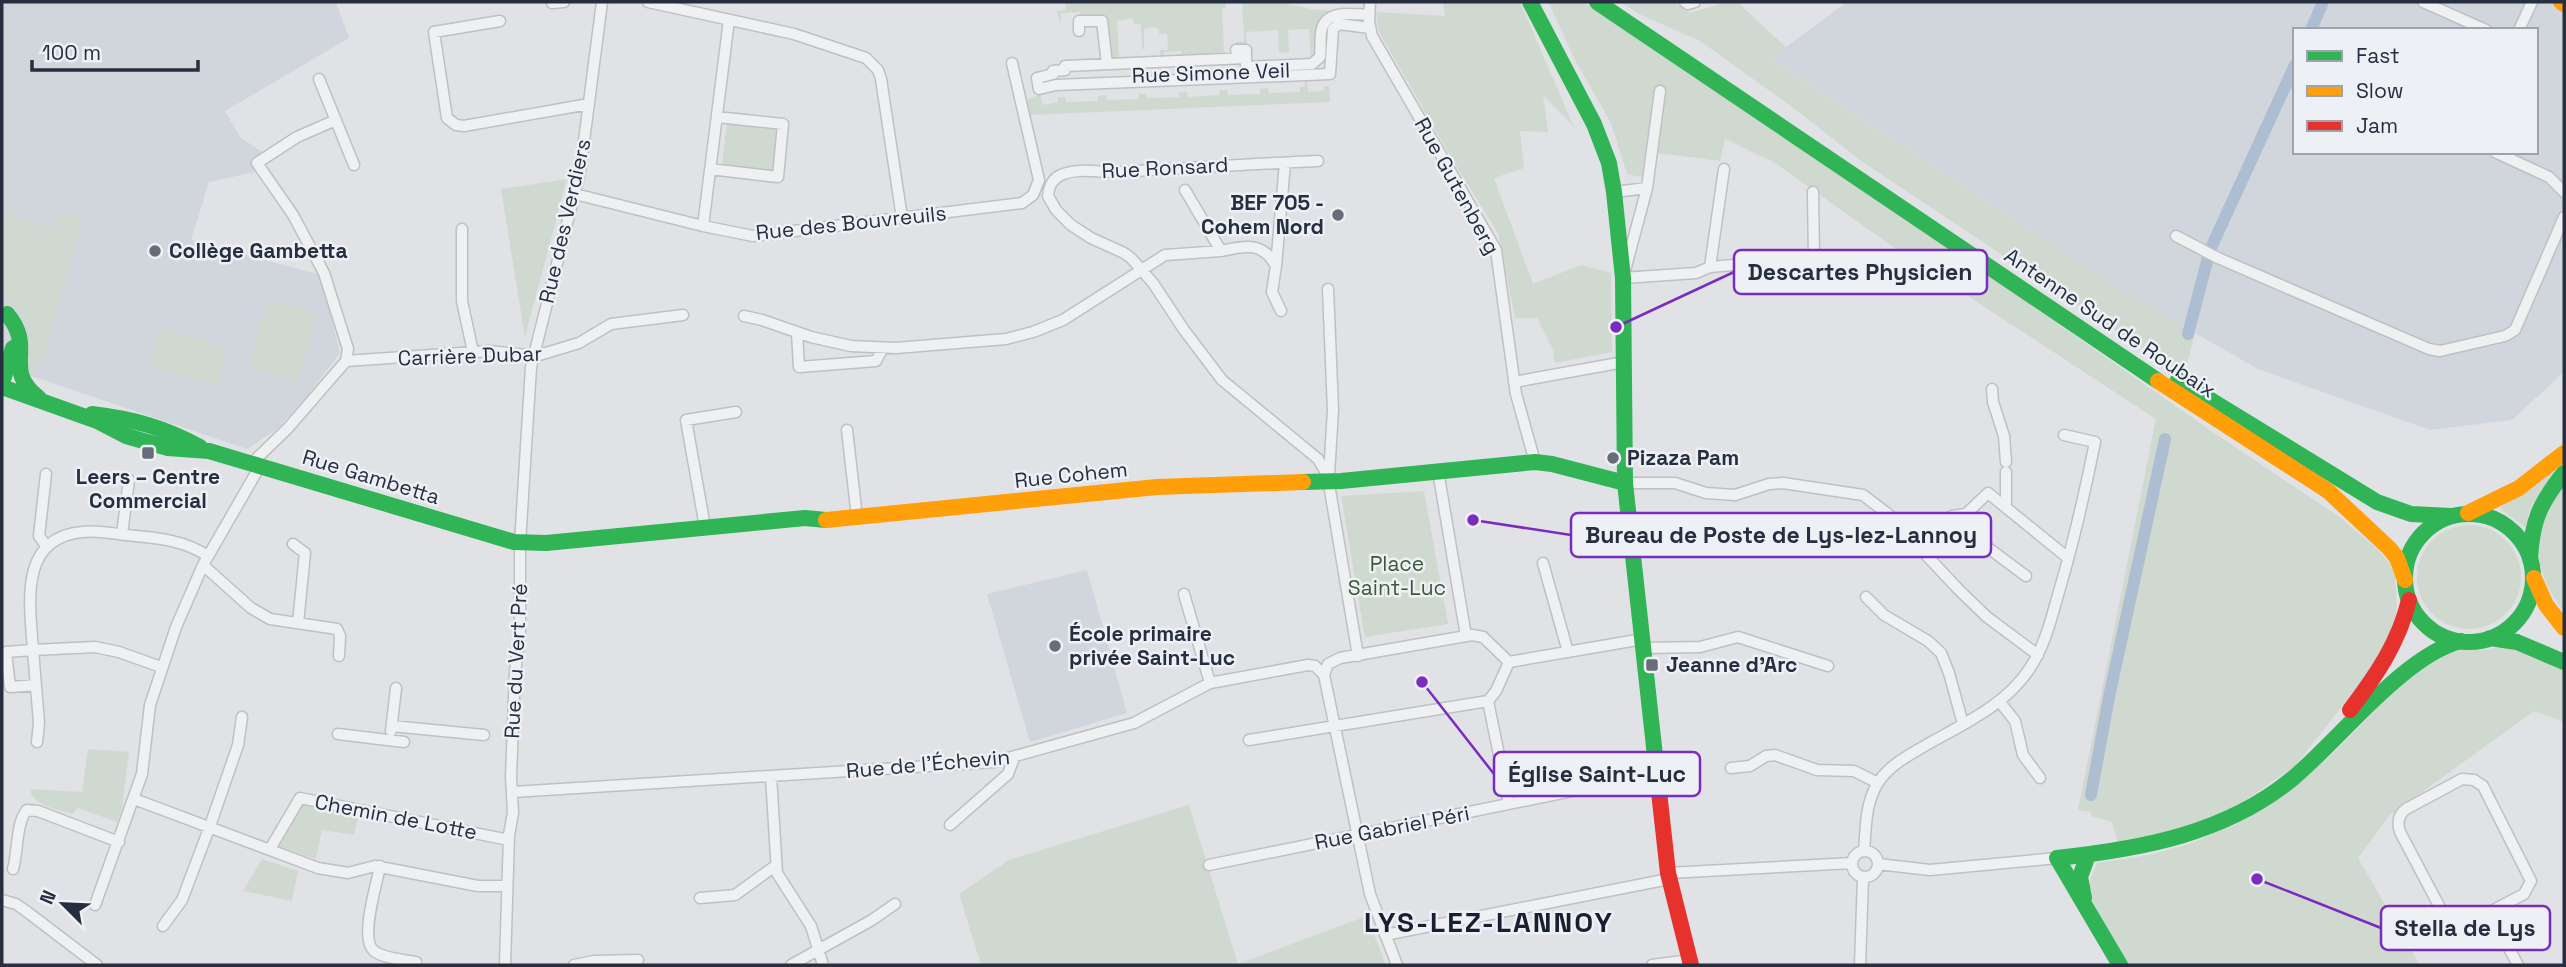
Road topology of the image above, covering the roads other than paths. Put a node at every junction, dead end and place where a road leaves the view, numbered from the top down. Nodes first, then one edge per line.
1 (602, 2) edge
2 (648, 2) edge
3 (1370, 2) edge
4 (1530, 2) edge
5 (1540, 2) edge
6 (1597, 2) edge
7 (1610, 2) edge
8 (1685, 2) edge
9 (1695, 2) edge
10 (2423, 2) edge
11 (2532, 2) edge
12 (1086, 8) dead end
13 (729, 20) junction
14 (500, 21) dead end
15 (1369, 21) junction
16 (2482, 28) edge
17 (2520, 28) edge
18 (1236, 50) dead end
19 (1246, 58) junction
20 (1012, 62) dead end
21 (1107, 64) junction
22 (319, 79) dead end
23 (1038, 84) junction
24 (1018, 89) junction
25 (1660, 91) dead end
26 (589, 104) junction
27 (717, 117) junction
28 (336, 120) junction
29 (2499, 154) edge
30 (1318, 161) dead end
31 (1285, 163) junction
32 (354, 166) dead end
33 (710, 169) junction
34 (1724, 169) dead end
35 (1044, 185) junction
36 (1647, 188) junction
37 (1185, 190) dead end
38 (1619, 192) junction
39 (1813, 192) dead end
40 (2564, 192) edge
41 (575, 194) junction
42 (2564, 217) edge
43 (902, 218) junction
44 (703, 226) junction
45 (462, 229) dead end
46 (2176, 236) dead end
47 (1221, 251) junction
48 (1276, 266) junction
49 (1710, 267) junction
50 (1141, 269) junction
51 (1623, 278) junction
52 (1328, 289) dead end
53 (4, 311) edge
54 (1282, 311) dead end
55 (683, 315) dead end
56 (744, 316) dead end
57 (797, 333) junction
58 (883, 348) junction
59 (473, 352) junction
60 (533, 356) junction
61 (346, 362) junction
62 (1624, 362) junction
63 (1514, 382) junction
64 (2, 385) edge
65 (1992, 389) dead end
66 (47, 403) junction
67 (736, 412) dead end
68 (847, 430) dead end
69 (2064, 435) dead end
70 (2564, 453) edge
71 (1535, 462) junction
72 (256, 465) junction
73 (1438, 471) junction
74 (2564, 473) edge
75 (46, 474) dead end
76 (129, 480) dead end
77 (1328, 482) junction
78 (1625, 483) junction
79 (2006, 507) junction
80 (1971, 509) junction
81 (2468, 513) junction
82 (2451, 516) junction
83 (857, 517) junction
84 (705, 527) junction
85 (122, 534) junction
86 (1973, 540) junction
87 (520, 543) junction
88 (293, 544) dead end
89 (47, 547) junction
90 (2068, 558) junction
91 (2530, 559) junction
92 (206, 561) junction
93 (1543, 563) dead end
94 (2026, 576) dead end
95 (2533, 577) junction
96 (2405, 580) junction
97 (1184, 594) dead end
98 (1866, 597) dead end
99 (2409, 600) junction
100 (298, 623) junction
101 (2564, 628) edge
102 (1466, 636) junction
103 (2490, 638) junction
104 (2460, 641) junction
105 (1643, 644) junction
106 (33, 650) junction
107 (1568, 652) junction
108 (2038, 655) junction
109 (339, 656) dead end
110 (1358, 656) junction
111 (1509, 662) junction
112 (2564, 662) edge
113 (1828, 666) dead end
114 (161, 667) junction
115 (1324, 675) junction
116 (1210, 683) junction
117 (36, 685) junction
118 (396, 688) dead end
119 (1488, 701) junction
120 (1999, 701) junction
121 (242, 718) dead end
122 (1963, 724) junction
123 (392, 726) junction
124 (1334, 727) junction
125 (338, 734) dead end
126 (484, 735) dead end
127 (1249, 740) dead end
128 (390, 741) junction
129 (37, 742) dead end
130 (404, 742) dead end
131 (2315, 757) junction
132 (1014, 758) junction
133 (1731, 768) dead end
134 (1656, 774) junction
135 (771, 776) junction
136 (2040, 778) dead end
137 (1878, 783) junction
138 (513, 792) junction
139 (134, 799) junction
140 (1509, 804) junction
141 (950, 825) dead end
142 (210, 826) junction
143 (1358, 835) junction
144 (509, 840) junction
145 (119, 842) junction
146 (270, 849) junction
147 (1864, 851) junction
148 (2088, 855) junction
149 (2056, 858) junction
150 (1852, 863) junction
151 (1878, 864) junction
152 (1209, 865) dead end
153 (380, 866) junction
154 (775, 866) junction
155 (13, 869) dead end
156 (1669, 876) junction
157 (1863, 877) junction
158 (507, 886) junction
159 (700, 898) dead end
160 (2, 900) edge
161 (895, 904) dead end
162 (95, 905) dead end
163 (2490, 913) junction
164 (2092, 916) junction
165 (163, 926) dead end
166 (1385, 935) junction
167 (819, 949) junction
168 (638, 960) dead end
169 (416, 962) dead end
170 (1690, 963) edge
171 (97, 965) edge
172 (505, 965) edge
173 (574, 965) edge
174 (791, 965) edge
175 (823, 965) edge
176 (1397, 965) edge
177 (1652, 965) edge
178 (1860, 965) edge
179 (2120, 965) edge
180 (2518, 965) edge

1 - 26 street, Rue des Verdiers
2 - 13 street
3 - 15 street
4 - 38 main road
5 - 38 main road
6 - 96 main road, Antenne Sud de Roubaix
7 - 82 main road, Antenne Sud de Roubaix
8 - 9 street
10 - 16 street
11 - 17 street
12 - 21 street
13 - 27 street
13 - 43 street
14 - 26 street
15 - 19 street
15 - 23 street
15 - 63 street, Rue Gutenberg
18 - 19 street
19 - 21 street
20 - 24 street
21 - 23 street
22 - 28 street
23 - 24 street
24 - 35 street
25 - 36 street
26 - 41 street, Rue des Verdiers
27 - 33 street
27 - 33 street
28 - 32 street
28 - 61 street
29 - 40 street
30 - 31 street, Rue Ronsard
31 - 35 street, Rue Ronsard
31 - 48 street
33 - 44 street
34 - 49 street
35 - 43 street, Rue des Bouvreuils
35 - 50 street
36 - 38 street
36 - 51 street
37 - 47 street, Rue Ronsard
38 - 51 main road
39 - 49 street
41 - 44 street, Rue des Bouvreuils
41 - 60 street, Rue des Verdiers
42 - 46 street
43 - 44 street, Rue des Bouvreuils
45 - 59 street
47 - 48 street
47 - 50 street
48 - 54 street
49 - 51 street
50 - 58 street
50 - 77 street
51 - 62 main road
52 - 77 street
53 - 64 main road
53 - 66 main road
55 - 60 street, Carrière Dubar
56 - 57 street
57 - 58 street
57 - 58 street
59 - 60 street, Carrière Dubar
59 - 61 street, Carrière Dubar
60 - 87 street, Rue du Vert Pré
61 - 72 street
62 - 63 street
62 - 78 main road
63 - 71 street, Rue Gutenberg
64 - 66 main road, Rue Gambetta
65 - 79 street
66 - 72 main road, Rue Gambetta
67 - 84 street
68 - 83 street
69 - 90 street
70 - 81 main road
71 - 73 main road, Rue Cohem
71 - 78 main road, Rue Cohem
72 - 87 main road, Rue Gambetta
72 - 92 street
73 - 77 main road, Rue Cohem
73 - 102 street
74 - 91 main road
75 - 89 street
76 - 85 street
77 - 83 main road, Rue Cohem
77 - 110 street
78 - 105 main road
78 - 108 street
79 - 80 street
79 - 90 street
80 - 86 street
80 - 86 street
81 - 82 main road
81 - 91 main road
82 - 96 main road
83 - 84 main road, Rue Cohem
84 - 87 main road, Rue Cohem
85 - 89 street
85 - 92 street
86 - 94 street
87 - 138 street, Rue du Vert Pré
88 - 100 street
89 - 106 street
90 - 108 street
91 - 95 main road
92 - 100 street
92 - 114 street
93 - 107 street
95 - 101 main road
95 - 103 main road
96 - 99 main road
97 - 116 street
98 - 122 street
99 - 104 main road
99 - 131 main road
100 - 109 street
102 - 110 street
102 - 111 street
103 - 104 main road
103 - 112 main road
104 - 131 main road
105 - 107 street
105 - 113 street
105 - 134 main road
106 - 114 street
106 - 117 street
106 - 117 street
107 - 111 street
108 - 120 street
110 - 115 street
111 - 119 street
114 - 139 street
115 - 116 street, Rue de l'Échevin
115 - 124 street
116 - 132 street, Rue de l'Échevin
117 - 129 street
118 - 123 street
119 - 124 street
119 - 140 street
120 - 122 street
120 - 136 street
121 - 142 street
122 - 137 street
123 - 126 street
123 - 128 street
124 - 127 street
124 - 143 street
125 - 128 street
128 - 130 street
131 - 148 main road
132 - 135 street, Rue de l'Échevin
132 - 141 street
133 - 137 street
134 - 140 street, Rue Gabriel Péri
134 - 156 main road
135 - 138 street, Rue de l'Échevin
135 - 154 street
137 - 147 street
138 - 144 street, Rue du Vert Pré
139 - 142 street
139 - 145 street
140 - 143 street, Rue Gabriel Péri
142 - 146 street
142 - 165 street
143 - 152 street, Rue Gabriel Péri
143 - 166 street
144 - 146 street, Chemin de Lotte
144 - 158 street, Rue du Vert Pré
145 - 155 street
145 - 162 street
146 - 153 street
147 - 150 street
147 - 151 street
148 - 149 main road
148 - 164 main road
149 - 151 street
149 - 164 main road
150 - 156 street
150 - 157 street
151 - 157 street
153 - 158 street
153 - 169 street
154 - 159 street
154 - 167 street
156 - 166 street
156 - 170 main road
157 - 178 street
158 - 172 street, Rue du Vert Pré
160 - 171 street
161 - 167 street
163 - 163 street
163 - 180 street
164 - 179 main road
166 - 176 street
167 - 174 street
167 - 175 street
168 - 173 street
170 - 177 street

